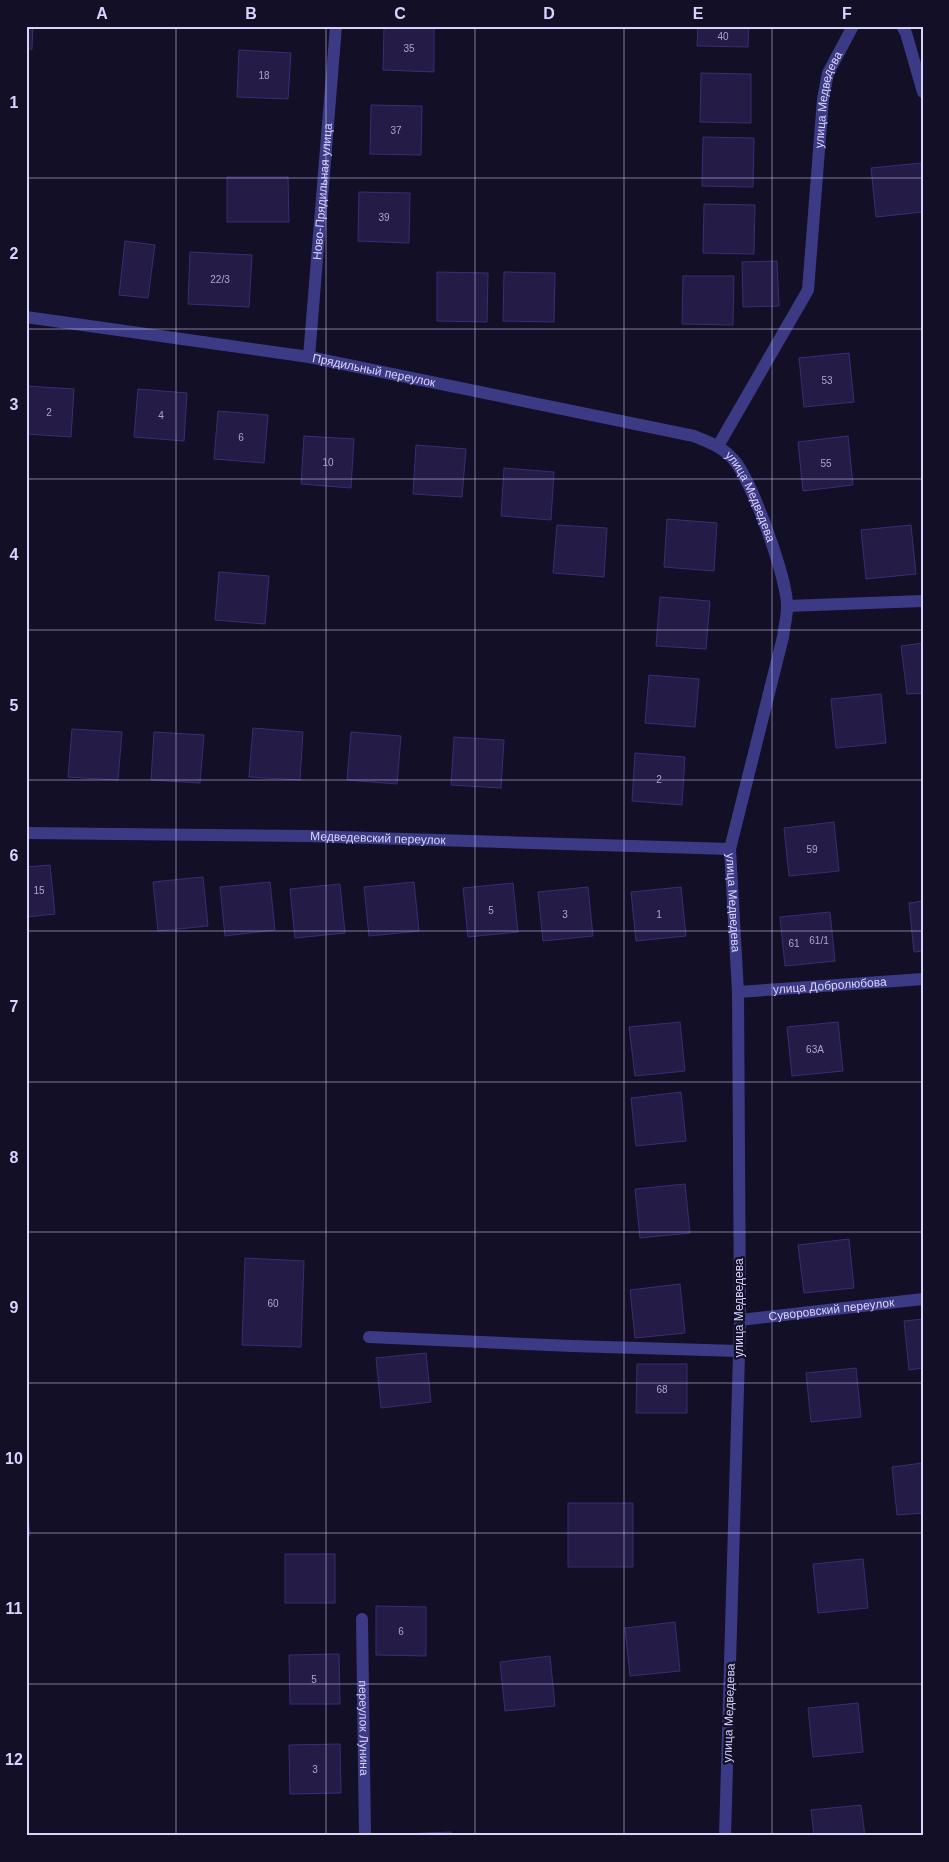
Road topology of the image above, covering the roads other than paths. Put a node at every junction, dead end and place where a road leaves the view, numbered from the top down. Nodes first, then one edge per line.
1 (336, 26) edge
2 (853, 26) edge
3 (902, 26) edge
4 (923, 92) edge
5 (26, 317) edge
6 (309, 358) junction
7 (718, 446) junction
8 (923, 601) edge
9 (788, 606) junction
10 (26, 833) edge
11 (730, 849) junction
12 (923, 979) edge
13 (738, 992) junction
14 (923, 1299) edge
15 (740, 1320) junction
16 (369, 1337) dead end
17 (739, 1351) junction
18 (362, 1619) dead end
19 (366, 1836) edge
20 (725, 1836) edge

1 - 6 street, Ново-Прядильная улица
2 - 7 street, улица Медведева
3 - 4 street
5 - 6 street, Прядильный переулок
6 - 7 street, Прядильный переулок
7 - 9 street, улица Медведева
8 - 9 street
9 - 11 street, улица Медведева
10 - 11 street, Медведевский переулок
11 - 13 street, улица Медведева
12 - 13 street, улица Добролюбова
13 - 15 street, улица Медведева
14 - 15 street, Суворовский переулок
15 - 17 street, улица Медведева
16 - 17 street
17 - 20 street, улица Медведева
18 - 19 street, переулок Лунина

